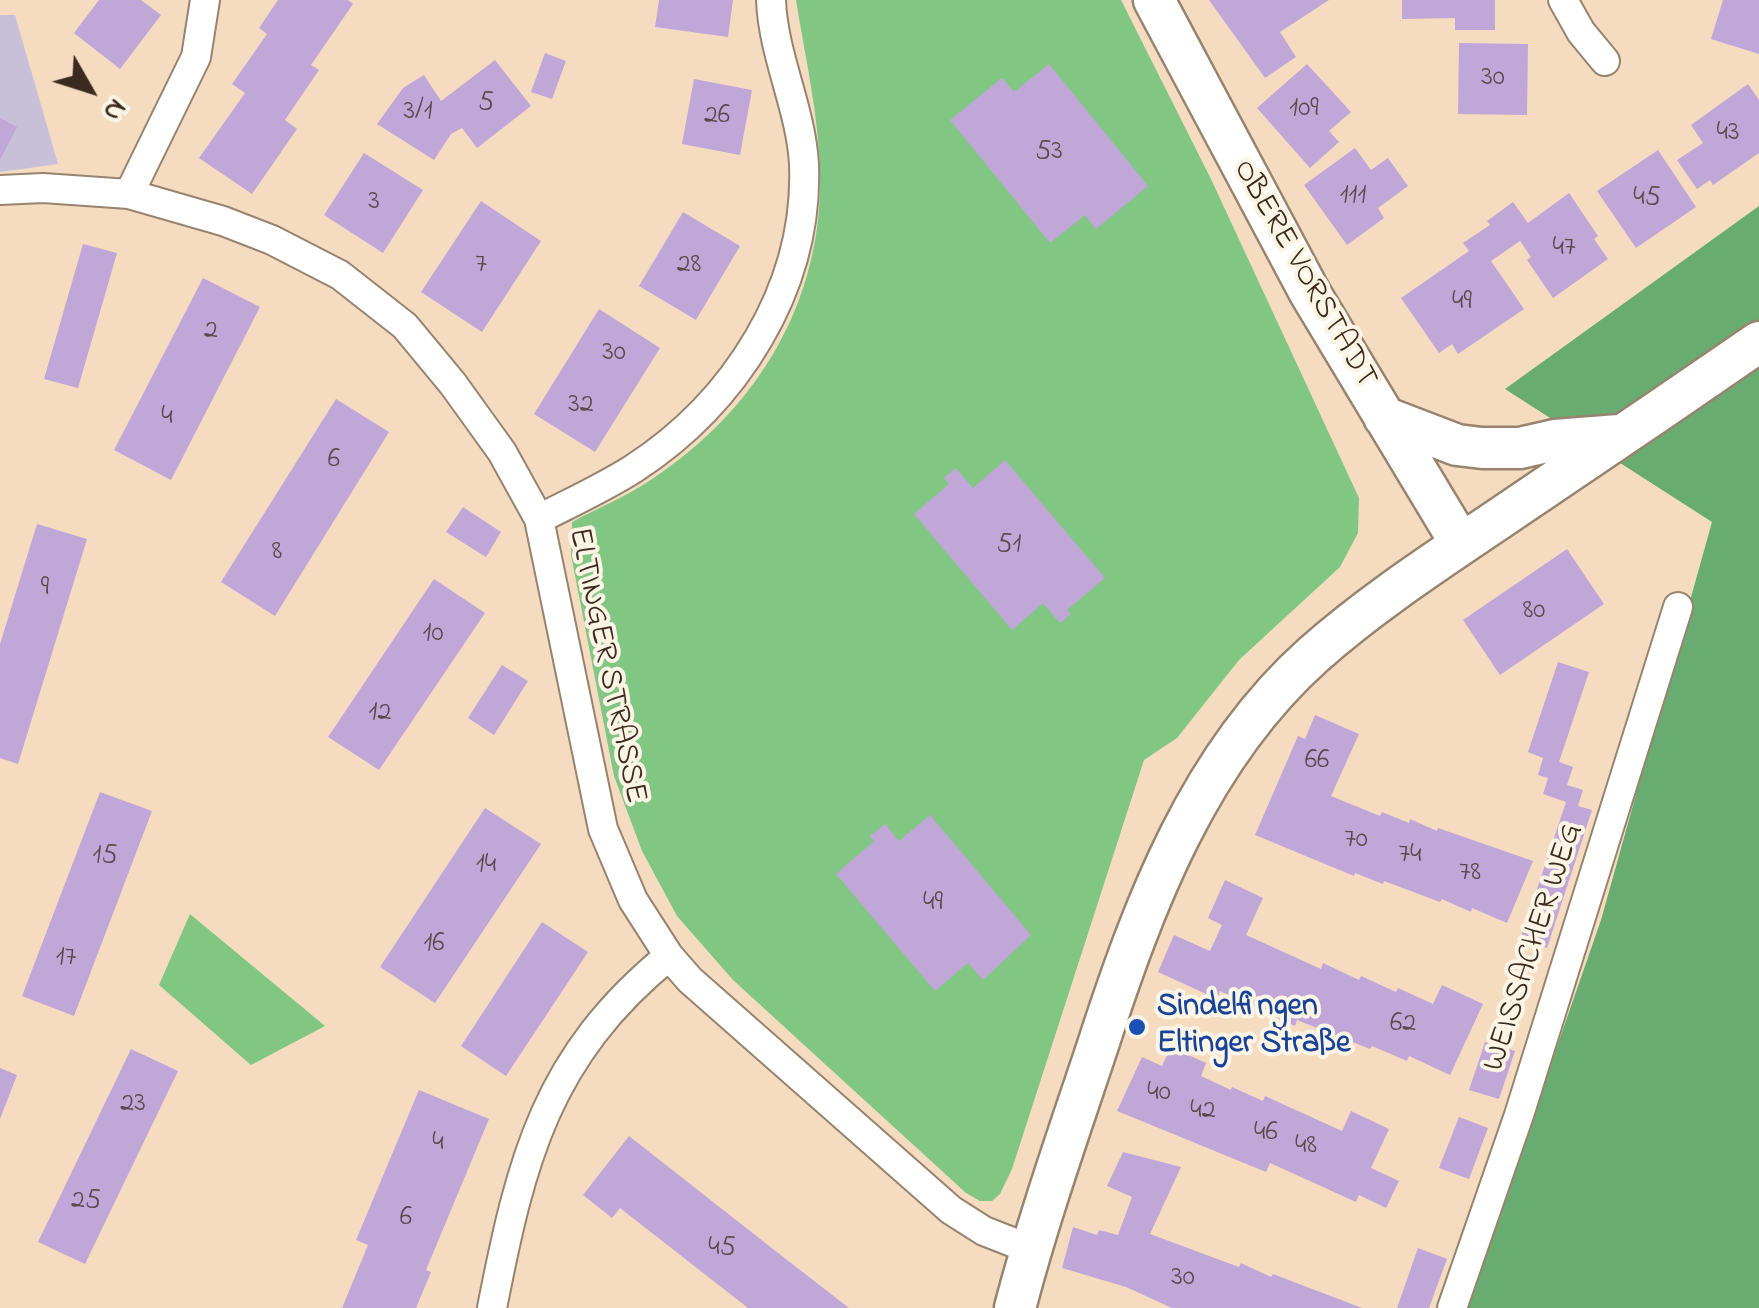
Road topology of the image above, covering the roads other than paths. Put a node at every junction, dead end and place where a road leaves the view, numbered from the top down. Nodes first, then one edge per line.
1 (206, 0) edge
2 (771, 0) edge
3 (1154, 0) edge
4 (1563, 0) edge
5 (1605, 61) dead end
6 (0, 190) edge
7 (130, 194) junction
8 (1759, 342) edge
9 (1384, 417) junction
10 (1623, 434) junction
11 (539, 519) junction
12 (1461, 544) junction
13 (1678, 606) dead end
14 (669, 956) junction
15 (1030, 1250) junction
16 (492, 1308) edge
17 (1015, 1308) edge
18 (1452, 1308) edge

1 - 7 street
2 - 11 street
3 - 9 main road, OBERE VORSTADT
4 - 5 street
6 - 7 street, ELTINGER STRASSE
7 - 11 street, ELTINGER STRASSE
8 - 10 main road
9 - 10 main road
9 - 12 main road, OBERE VORSTADT
10 - 12 main road
11 - 14 street, ELTINGER STRASSE
12 - 15 main road
13 - 18 street, WEISSACHER WEG
14 - 15 street, ELTINGER STRASSE
14 - 16 street
15 - 17 main road

